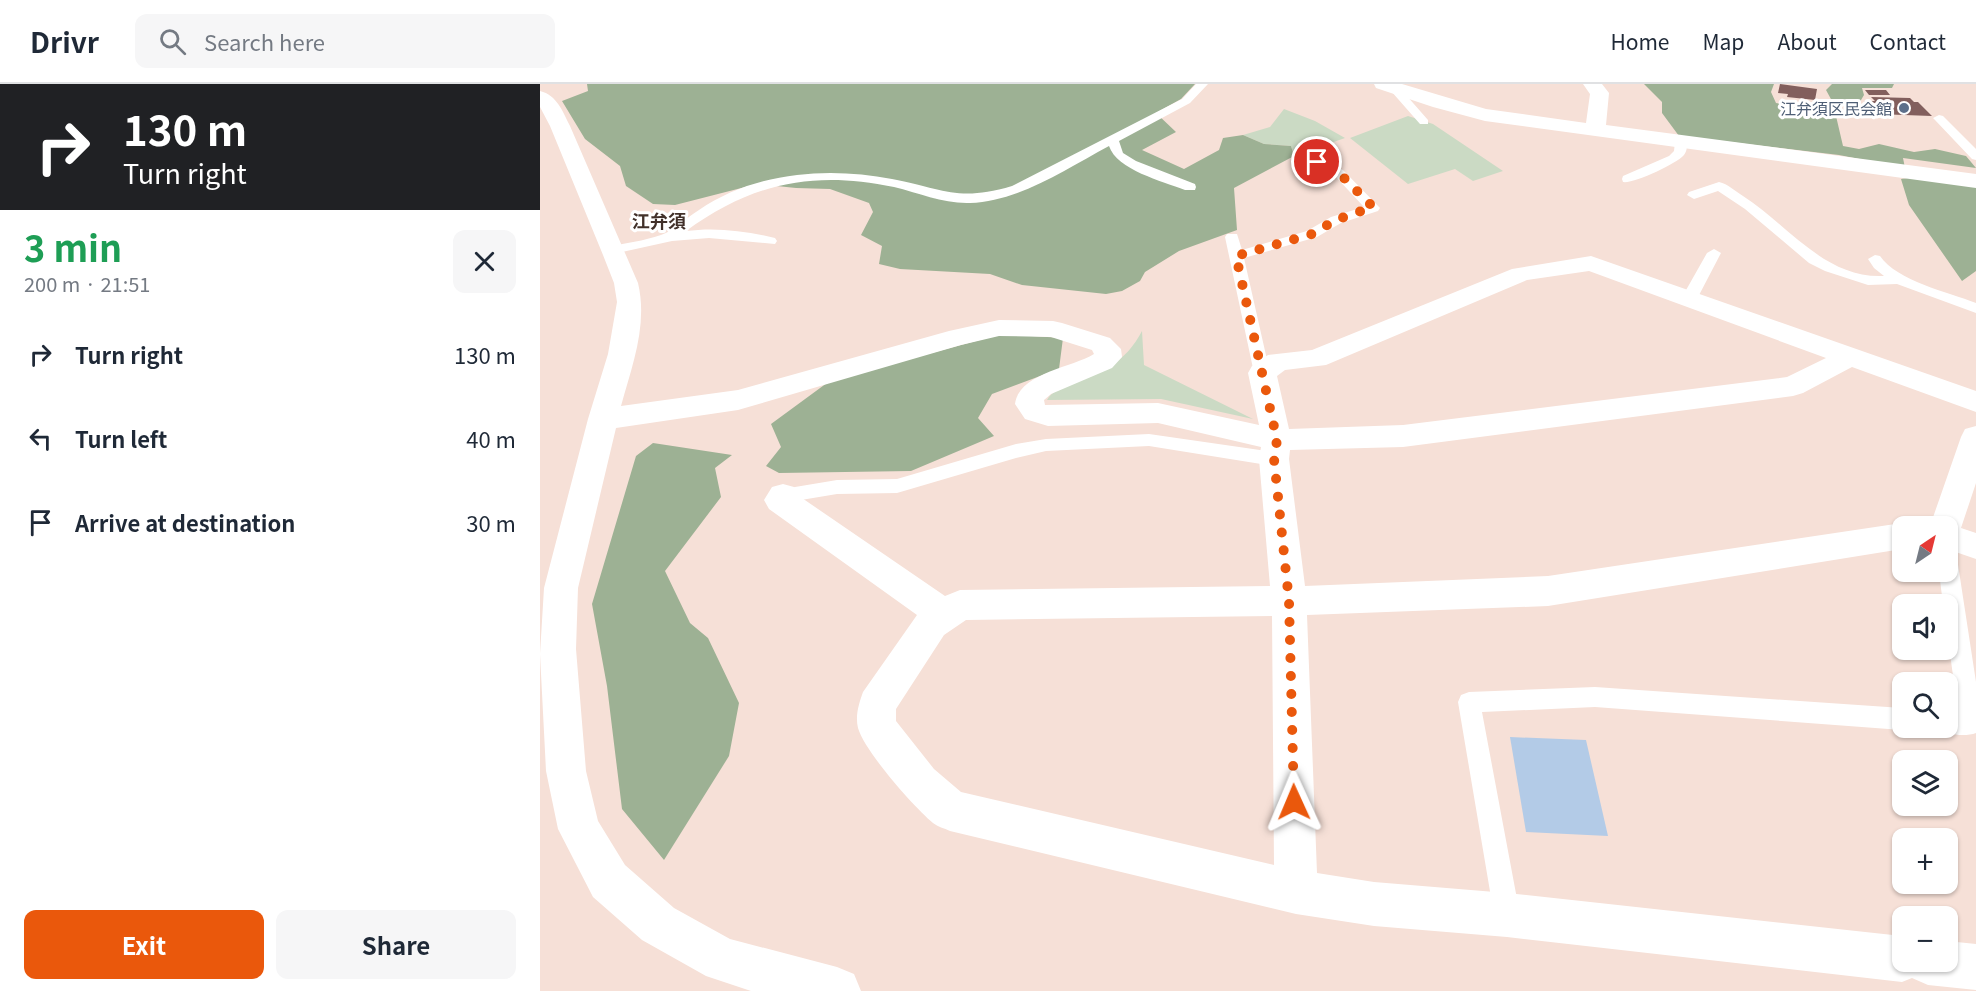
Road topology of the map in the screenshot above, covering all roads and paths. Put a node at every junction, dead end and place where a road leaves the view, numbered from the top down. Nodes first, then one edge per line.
1 (1202, 84) edge
2 (1592, 84) edge
3 (1389, 86) edge
4 (540, 97) edge
5 (1939, 118) dead end
6 (1424, 122) dead end
7 (1595, 130) junction
8 (1112, 139) junction
9 (1681, 142) junction
10 (1976, 156) edge
11 (1317, 162) dead end
12 (1628, 180) dead end
13 (1976, 181) edge
14 (1190, 187) dead end
15 (1694, 195) dead end
16 (669, 237) junction
17 (1232, 237) dead end
18 (770, 241) dead end
19 (613, 250) junction
20 (1714, 253) dead end
21 (1236, 256) junction
22 (1875, 260) dead end
23 (1899, 279) junction
24 (1689, 299) junction
25 (1976, 308) edge
26 (1849, 357) junction
27 (1262, 374) junction
28 (1976, 402) edge
29 (603, 419) junction
30 (1976, 437) edge
31 (1276, 449) junction
32 (783, 496) joint
33 (1949, 516) edge
34 (1892, 538) edge
35 (1958, 540) edge
36 (1976, 546) edge
37 (1950, 582) edge
38 (1289, 601) junction
39 (944, 615) junction
40 (1892, 718) edge
41 (1958, 723) edge
42 (1296, 892) junction
43 (1507, 915) junction
44 (1892, 958) edge
45 (1958, 965) edge
46 (1976, 967) edge
47 (837, 991) edge

1 - 8 lane
2 - 7 street
3 - 6 lane
3 - 7 street
4 - 19 street
5 - 10 lane
7 - 9 street
8 - 14 lane
8 - 16 lane
9 - 12 lane
9 - 13 street
11 - 21 lane
15 - 23 lane
16 - 18 lane
16 - 19 lane
17 - 21 lane
19 - 29 street
20 - 24 lane
21 - 27 lane
22 - 23 lane
23 - 25 lane
24 - 26 street
24 - 27 street
26 - 28 street
26 - 31 street
27 - 31 street
29 - 31 street
29 - 47 street
30 - 33 street
31 - 32 lane
31 - 38 street
32 - 39 street
34 - 38 street
35 - 36 street
37 - 41 lane
38 - 39 street
38 - 42 street
39 - 42 street
40 - 43 lane
42 - 43 street
43 - 44 street
45 - 46 street

